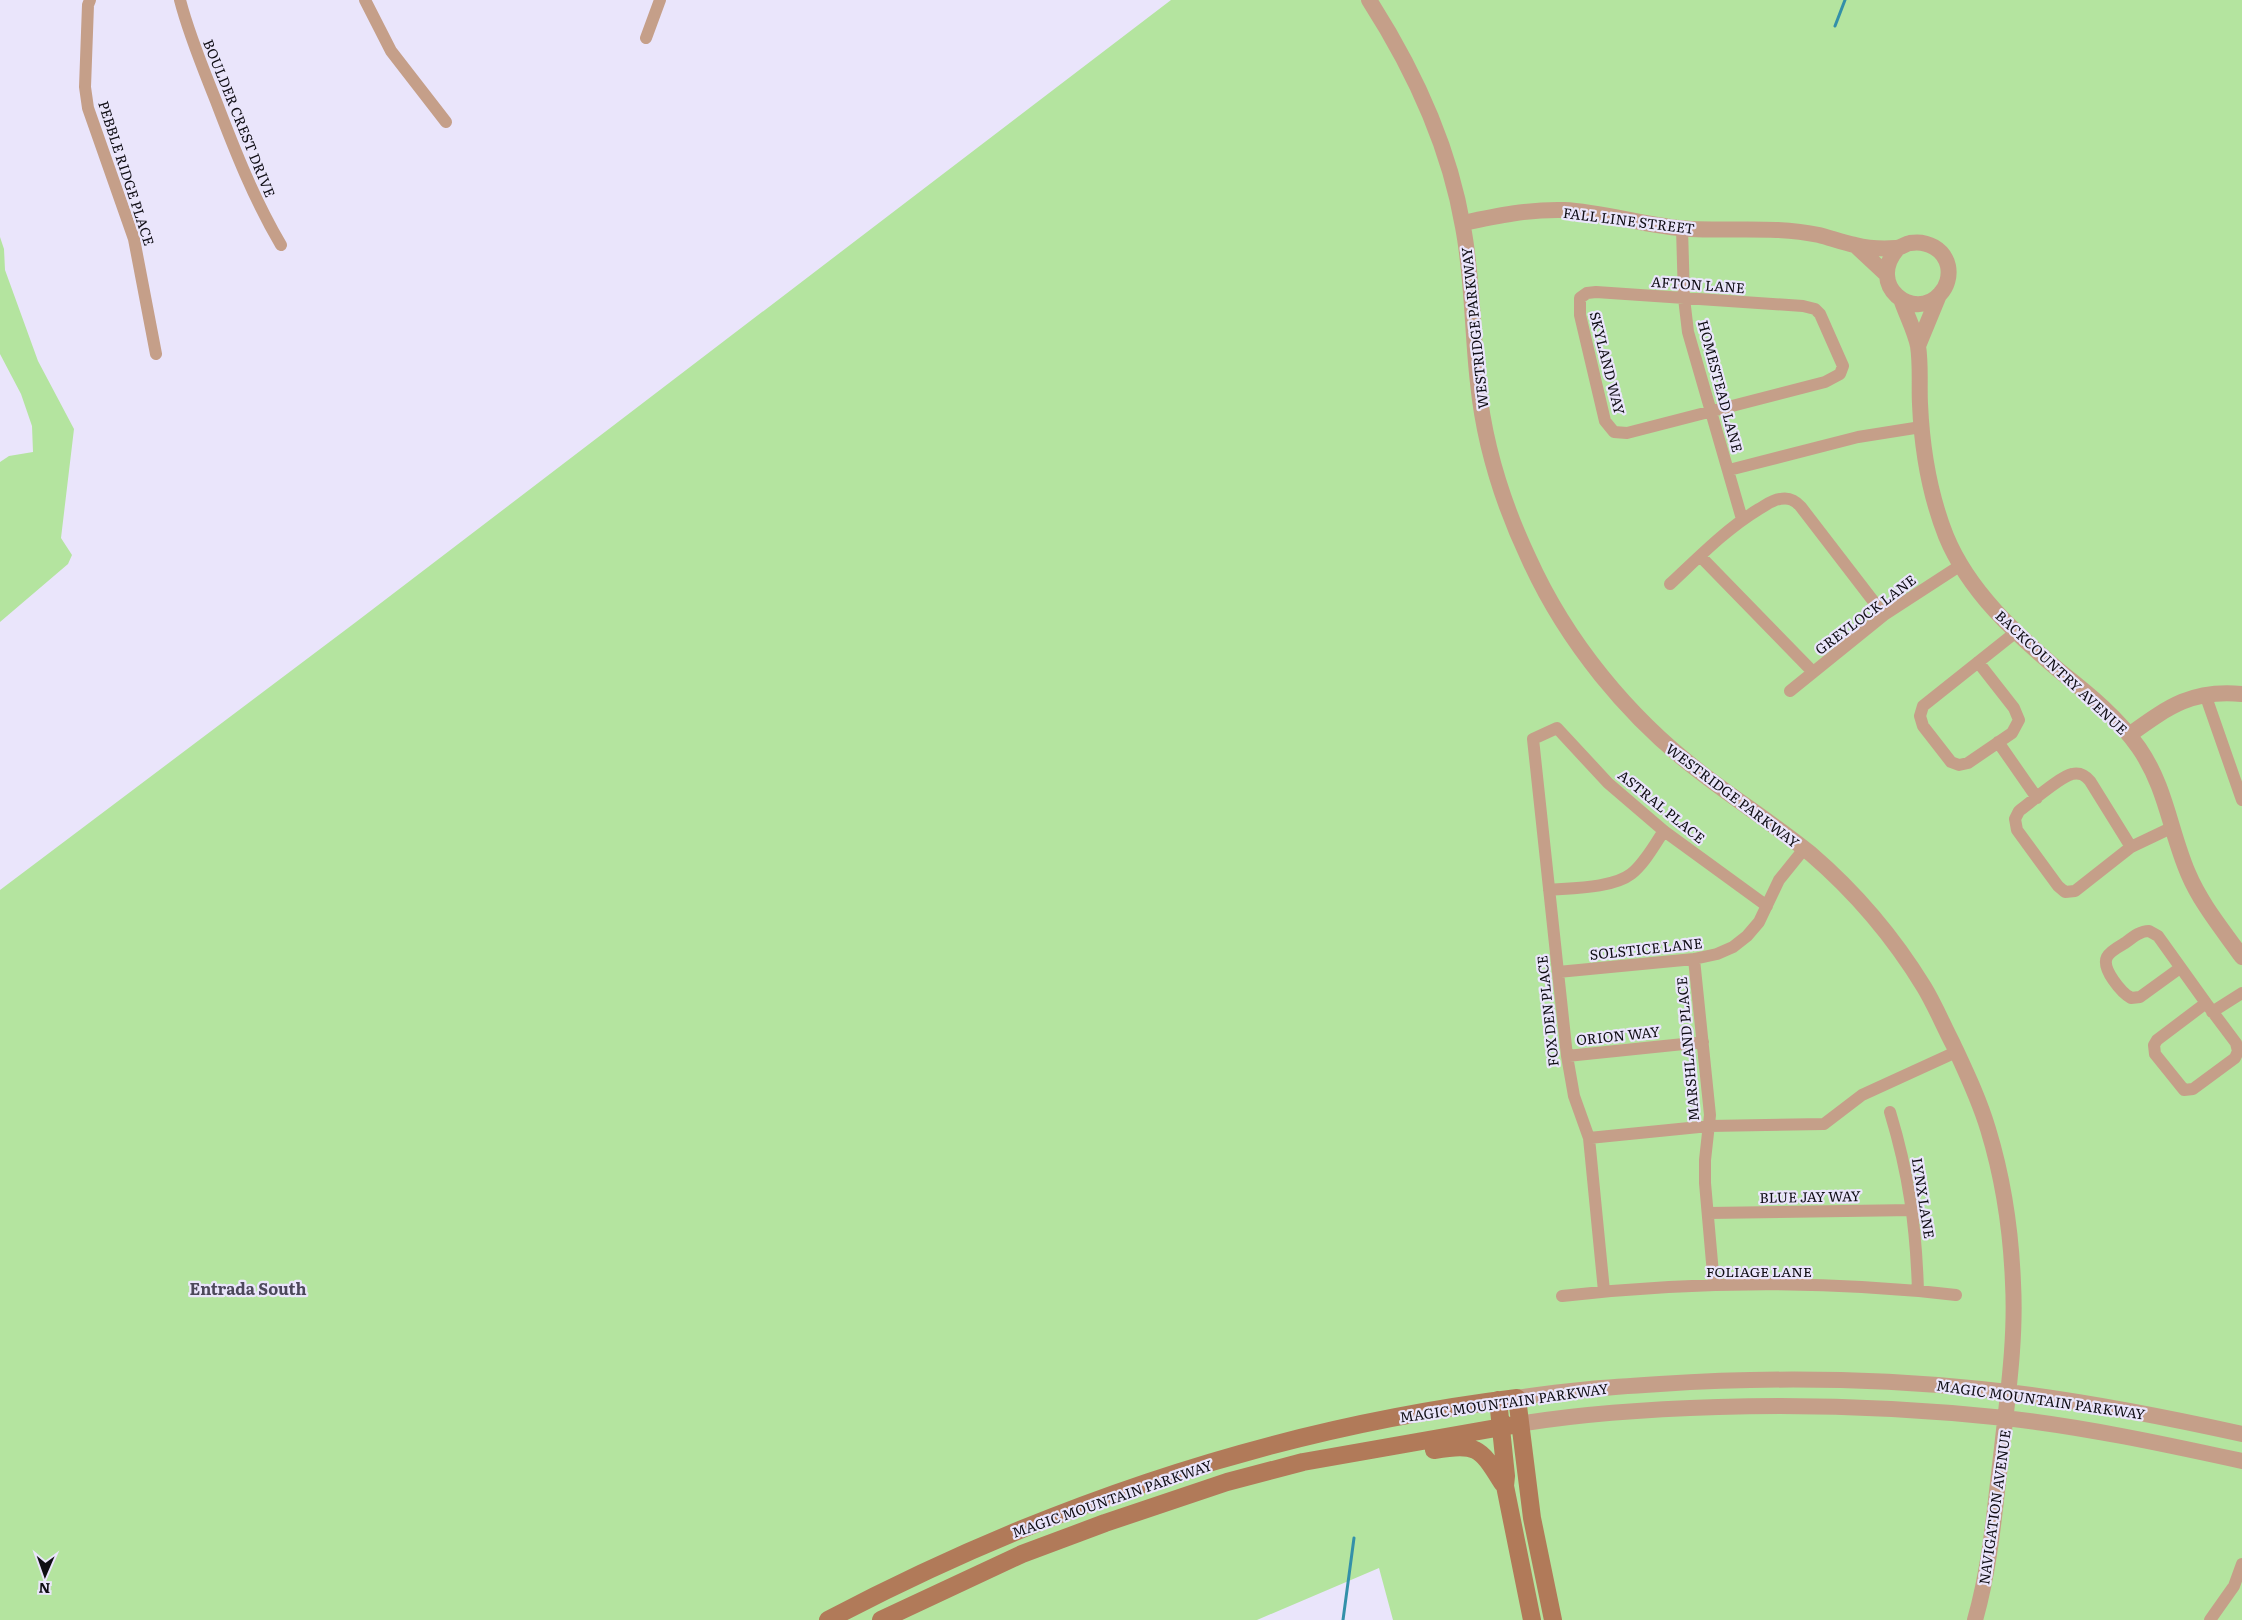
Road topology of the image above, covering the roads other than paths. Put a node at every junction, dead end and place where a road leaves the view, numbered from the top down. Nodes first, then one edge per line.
1 (90, 0) edge
2 (180, 0) edge
3 (366, 0) edge
4 (660, 0) edge
5 (1368, 0) edge
6 (646, 38) dead end
7 (446, 122) dead end
8 (1463, 223) junction
9 (1682, 228) junction
10 (281, 245) dead end
11 (1855, 246) junction
12 (1898, 248) junction
13 (1886, 274) junction
14 (1939, 296) junction
15 (1580, 298) joint
16 (1684, 298) junction
17 (1901, 299) junction
18 (1918, 346) junction
19 (156, 354) dead end
20 (1710, 411) junction
21 (1921, 427) junction
22 (1729, 470) junction
23 (1742, 519) junction
24 (1700, 556) junction
25 (1961, 565) junction
26 (1670, 584) dead end
27 (1884, 615) junction
28 (2016, 632) junction
29 (1978, 662) junction
30 (1813, 672) junction
31 (1790, 691) dead end
32 (2205, 694) junction
33 (2242, 694) edge
34 (1545, 733) joint
35 (2129, 735) junction
36 (1998, 742) junction
37 (2037, 798) junction
38 (2242, 800) edge
39 (2173, 826) junction
40 (1664, 831) junction
41 (2131, 847) junction
42 (1804, 849) junction
43 (1549, 890) junction
44 (1767, 906) junction
45 (2242, 957) edge
46 (1694, 959) junction
47 (2180, 968) junction
48 (1558, 972) junction
49 (2242, 993) edge
50 (2209, 1008) junction
51 (1703, 1042) junction
52 (1956, 1052) junction
53 (1567, 1056) junction
54 (1890, 1112) dead end
55 (1709, 1126) junction
56 (1590, 1138) junction
57 (1913, 1210) junction
58 (1708, 1213) junction
59 (1714, 1285) junction
60 (1604, 1291) junction
61 (1918, 1291) junction
62 (1956, 1295) dead end
63 (1562, 1296) dead end
64 (2008, 1392) junction
65 (1517, 1398) junction
66 (1498, 1400) junction
67 (2005, 1418) junction
68 (1519, 1424) junction
69 (1500, 1427) junction
70 (2242, 1434) edge
71 (1394, 1445) junction
72 (2242, 1462) edge
73 (1505, 1486) junction
74 (2242, 1564) edge
75 (1977, 1619) edge
76 (828, 1620) edge
77 (882, 1620) edge
78 (1532, 1620) edge
79 (1553, 1620) edge
80 (2210, 1620) edge

1 - 19 street, PEBBLE RIDGE PLACE
2 - 10 street, BOULDER CREST DRIVE
3 - 7 street
4 - 6 street
5 - 8 street, WESTRIDGE PARKWAY
8 - 9 street, FALL LINE STREET
8 - 42 street, WESTRIDGE PARKWAY
9 - 11 street, FALL LINE STREET
9 - 16 street, HOMESTEAD LANE
11 - 12 street
11 - 13 street
12 - 13 street
12 - 14 street
13 - 17 street
14 - 17 street
14 - 18 street
15 - 16 street, AFTON LANE
15 - 20 street, SKYLAND WAY
16 - 20 street, HOMESTEAD LANE
16 - 20 street, AFTON LANE
17 - 18 street
18 - 21 street, BACKCOUNTRY AVENUE
20 - 22 street, HOMESTEAD LANE
21 - 22 street
21 - 25 street, BACKCOUNTRY AVENUE
22 - 23 street, HOMESTEAD LANE
23 - 24 street
23 - 27 street
24 - 26 street
24 - 30 street
25 - 27 street, GREYLOCK LANE
25 - 28 street, BACKCOUNTRY AVENUE
27 - 30 street, GREYLOCK LANE
28 - 29 street
28 - 35 street, BACKCOUNTRY AVENUE
29 - 36 street
29 - 36 street
30 - 31 street, GREYLOCK LANE
32 - 33 street
32 - 35 street
32 - 38 street
34 - 40 street, ASTRAL PLACE
34 - 43 street, FOX DEN PLACE
35 - 39 street, BACKCOUNTRY AVENUE
36 - 37 street
37 - 41 street
37 - 41 street
39 - 41 street
39 - 45 street, BACKCOUNTRY AVENUE
40 - 43 street
40 - 44 street, ASTRAL PLACE
42 - 44 street, SOLSTICE LANE
42 - 52 street, WESTRIDGE PARKWAY
43 - 48 street, FOX DEN PLACE
44 - 46 street, SOLSTICE LANE
46 - 48 street, SOLSTICE LANE
46 - 51 street, MARSHLAND PLACE
47 - 47 street
47 - 50 street
48 - 53 street, FOX DEN PLACE
49 - 50 street
50 - 50 street
51 - 53 street, ORION WAY
51 - 55 street, MARSHLAND PLACE
52 - 55 street
52 - 64 street, WESTRIDGE PARKWAY
53 - 56 street, FOX DEN PLACE
54 - 57 street, LYNX LANE
55 - 56 street
55 - 58 street, MARSHLAND PLACE
56 - 60 street, FOX DEN PLACE
57 - 58 street, BLUE JAY WAY
57 - 61 street, LYNX LANE
58 - 59 street, MARSHLAND PLACE
59 - 60 street, FOLIAGE LANE
59 - 61 street, FOLIAGE LANE
60 - 63 street, FOLIAGE LANE
61 - 62 street, FOLIAGE LANE
64 - 65 street, MAGIC MOUNTAIN PARKWAY
64 - 67 street, NAVIGATION AVENUE
64 - 70 street, MAGIC MOUNTAIN PARKWAY
65 - 66 main road, MAGIC MOUNTAIN PARKWAY
65 - 68 main road
66 - 69 main road
66 - 76 main road, MAGIC MOUNTAIN PARKWAY
67 - 68 street, MAGIC MOUNTAIN PARKWAY
67 - 72 street, MAGIC MOUNTAIN PARKWAY
67 - 75 street, NAVIGATION AVENUE
68 - 69 main road, MAGIC MOUNTAIN PARKWAY
68 - 79 main road
69 - 71 main road, MAGIC MOUNTAIN PARKWAY
69 - 73 main road
71 - 73 main road
71 - 77 main road, MAGIC MOUNTAIN PARKWAY
73 - 78 main road
74 - 80 street

